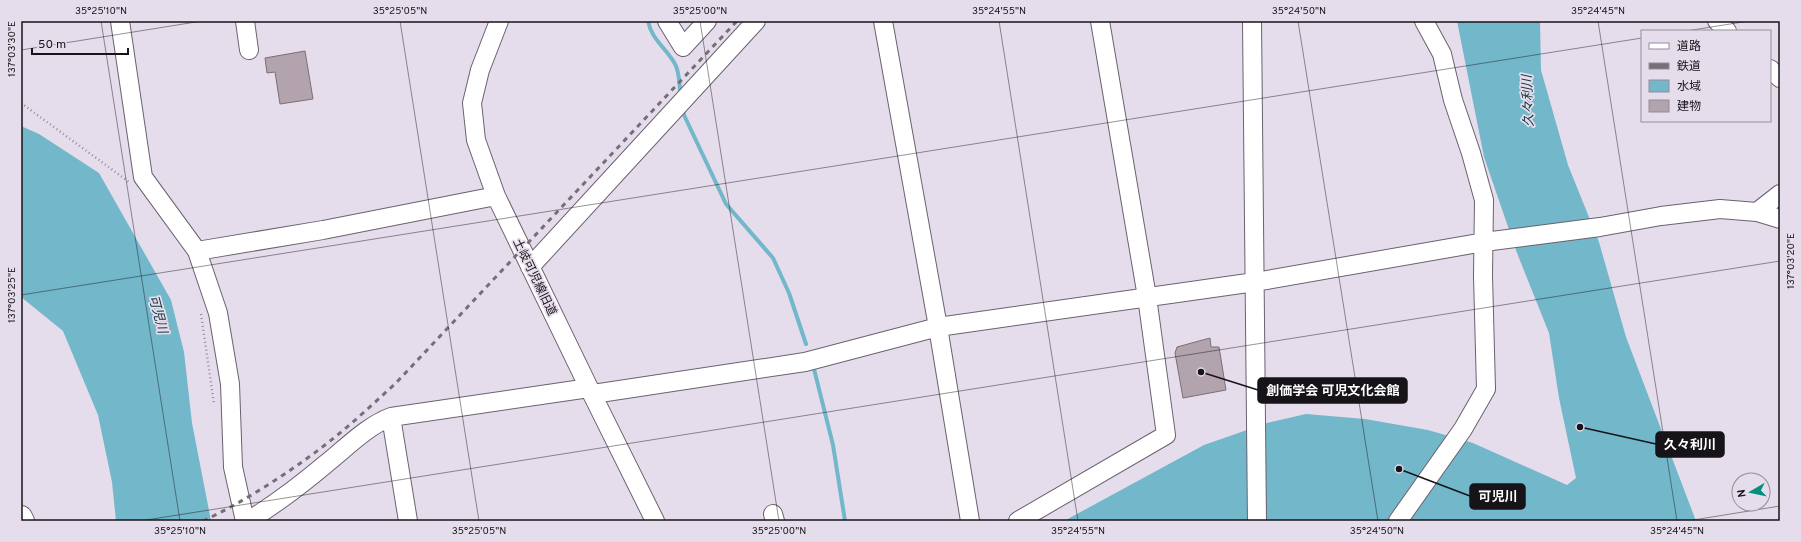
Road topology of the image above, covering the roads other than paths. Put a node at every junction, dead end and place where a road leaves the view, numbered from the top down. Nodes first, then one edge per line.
1 (120, 21) edge
2 (245, 21) edge
3 (499, 21) edge
4 (667, 21) edge
5 (708, 21) edge
6 (756, 21) edge
7 (883, 21) edge
8 (1100, 21) edge
9 (1252, 21) edge
10 (1424, 21) edge
11 (1717, 21) edge
12 (1727, 30) edge
13 (249, 50) dead end
14 (1771, 70) edge
15 (1780, 78) edge
16 (1780, 194) edge
17 (496, 196) junction
18 (1757, 212) junction
19 (1780, 219) edge
20 (1491, 242) junction
21 (197, 251) junction
22 (530, 267) junction
23 (1255, 282) junction
24 (1147, 296) junction
25 (938, 327) junction
26 (591, 391) junction
27 (391, 417) junction
28 (21, 517) edge
29 (240, 518) edge
30 (1399, 519) edge
31 (23, 521) edge
32 (408, 521) edge
33 (655, 521) edge
34 (970, 521) edge
35 (1018, 521) edge
36 (1258, 521) edge

1 - 21 street
2 - 13 street
3 - 17 street, 土岐可児線旧道
4 - 5 street
6 - 22 street
7 - 25 street
8 - 24 street
9 - 23 street
10 - 20 street
11 - 12 street
14 - 15 street
16 - 18 street
17 - 21 street
17 - 22 street, 土岐可児線旧道
18 - 19 street
18 - 20 street
20 - 23 street
20 - 30 street
21 - 29 street
22 - 26 street, 土岐可児線旧道
23 - 24 street
23 - 36 street
24 - 25 street
24 - 35 street
25 - 26 street
25 - 34 street
26 - 27 street
26 - 33 street, 土岐可児線旧道
27 - 29 street
27 - 32 street
28 - 31 main road

